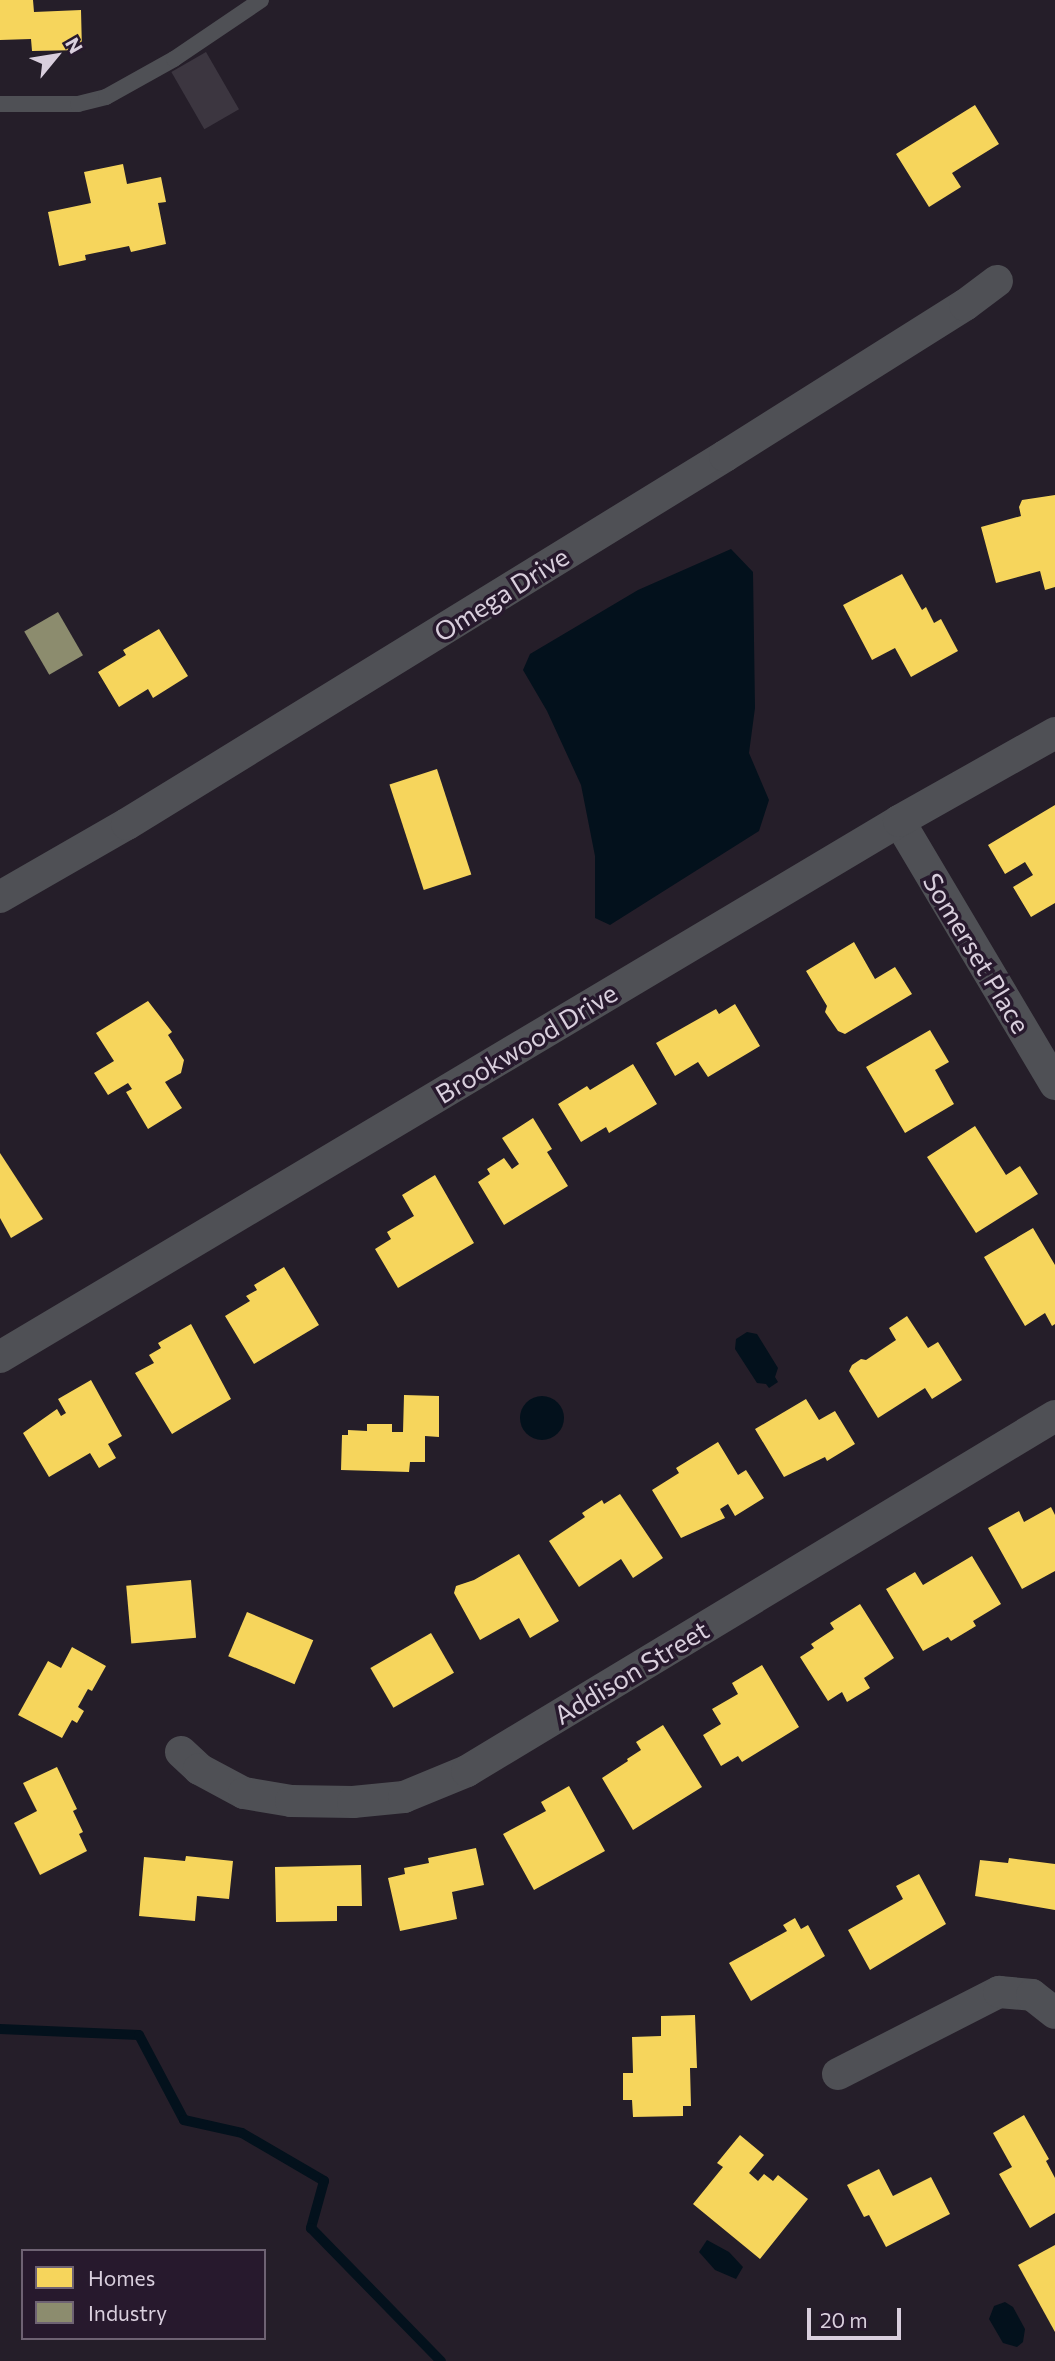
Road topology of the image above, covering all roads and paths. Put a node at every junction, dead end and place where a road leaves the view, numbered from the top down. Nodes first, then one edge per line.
1 (261, 0) edge
2 (0, 104) edge
3 (997, 281) dead end
4 (1055, 733) edge
5 (899, 821) junction
6 (0, 897) edge
7 (1055, 1084) edge
8 (0, 1357) edge
9 (1055, 1416) edge
10 (181, 1752) dead end
11 (1055, 2013) edge
12 (838, 2074) dead end

1 - 2 lane
3 - 6 street, Omega Drive
4 - 5 street, Brookwood Drive
5 - 7 street, Somerset Place
5 - 8 street, Brookwood Drive
9 - 10 street, Addison Street
11 - 12 street

